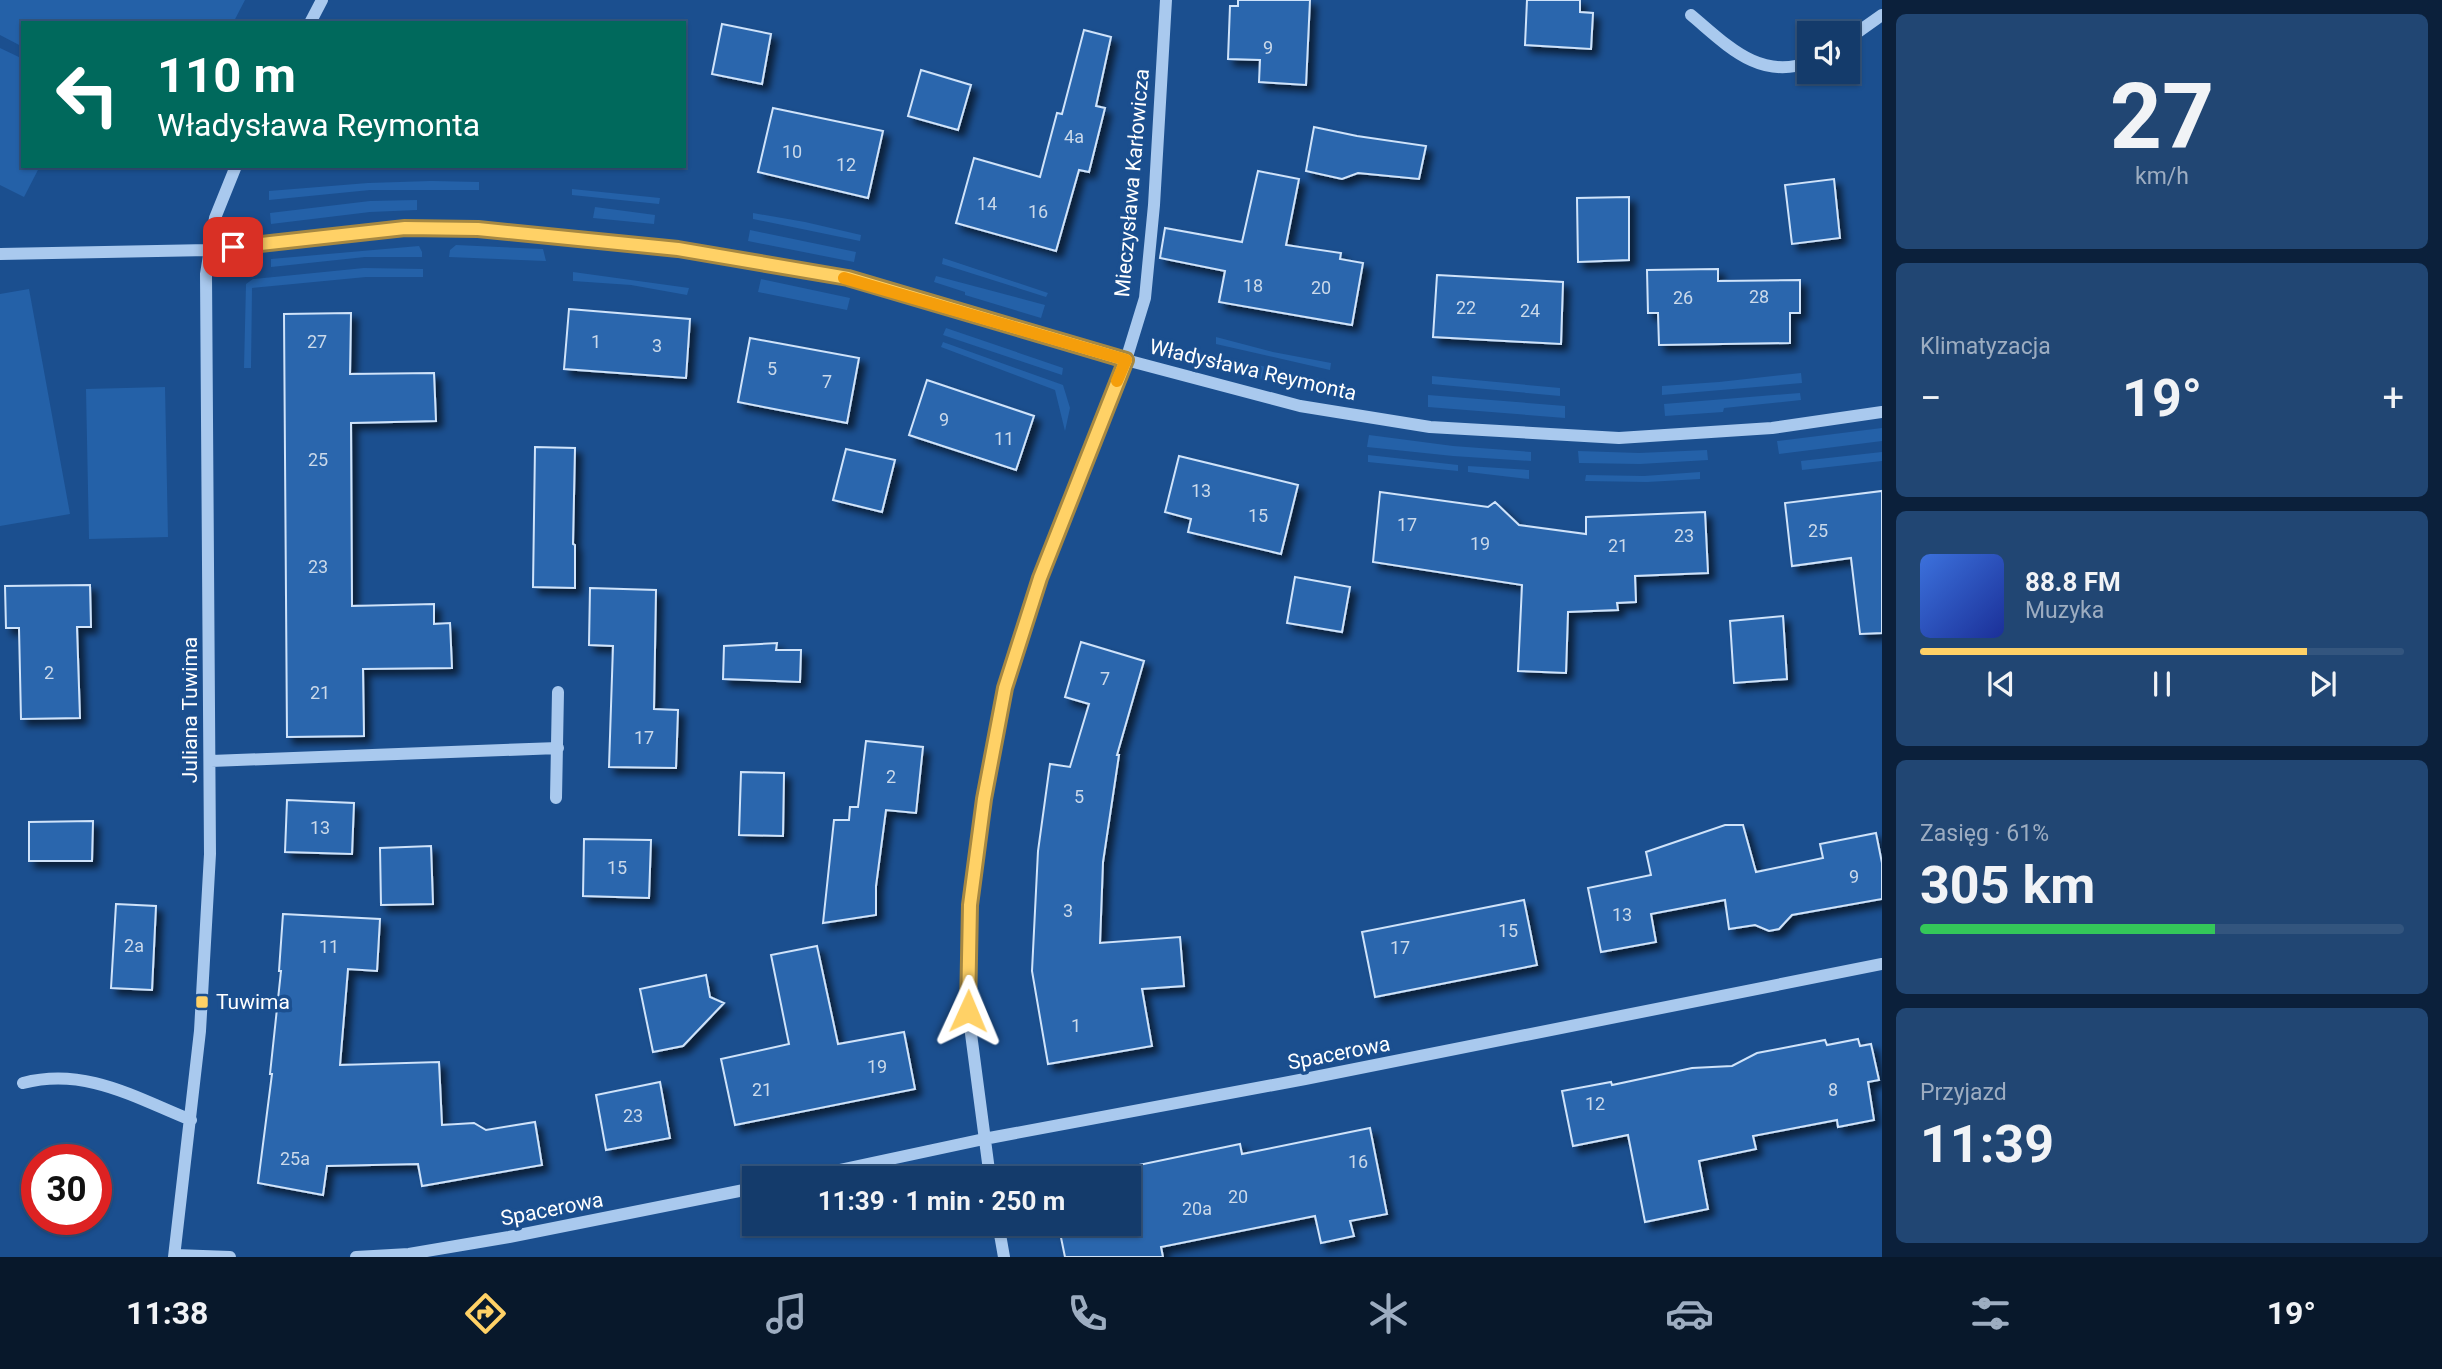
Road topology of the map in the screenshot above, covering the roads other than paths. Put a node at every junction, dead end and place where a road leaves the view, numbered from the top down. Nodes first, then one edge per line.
1 (322, 0) edge
2 (1166, 0) edge
3 (1691, 15) dead end
4 (1882, 15) edge
5 (311, 21) edge
6 (1860, 30) edge
7 (1797, 66) edge
8 (235, 168) edge
9 (209, 250) junction
10 (0, 254) edge
11 (1126, 360) junction
12 (1882, 412) edge
13 (558, 692) dead end
14 (558, 748) junction
15 (211, 761) junction
16 (556, 799) dead end
17 (1882, 964) edge
18 (23, 1083) dead end
19 (191, 1120) junction
20 (984, 1139) junction
21 (858, 1166) edge
22 (988, 1166) edge
23 (742, 1191) edge
24 (1000, 1236) edge
25 (174, 1256) edge
26 (230, 1257) edge
27 (356, 1257) edge
28 (1004, 1257) edge

1 - 5 street
2 - 11 street, Mieczysława Karłowicza
3 - 7 street
4 - 6 street
8 - 9 street, Juliana Tuwima
9 - 10 street, Władysława Reymonta
9 - 11 street, Władysława Reymonta
9 - 15 street, Juliana Tuwima
11 - 12 street, Władysława Reymonta
11 - 20 street, Mieczysława Karłowicza
13 - 14 street
14 - 15 street
14 - 16 street
15 - 19 street, Juliana Tuwima
17 - 20 street, Spacerowa
18 - 19 street
19 - 25 street, Juliana Tuwima
20 - 21 street, Spacerowa
20 - 22 street, Mieczysława Karłowicza
23 - 27 street, Spacerowa
24 - 28 street
25 - 26 street

